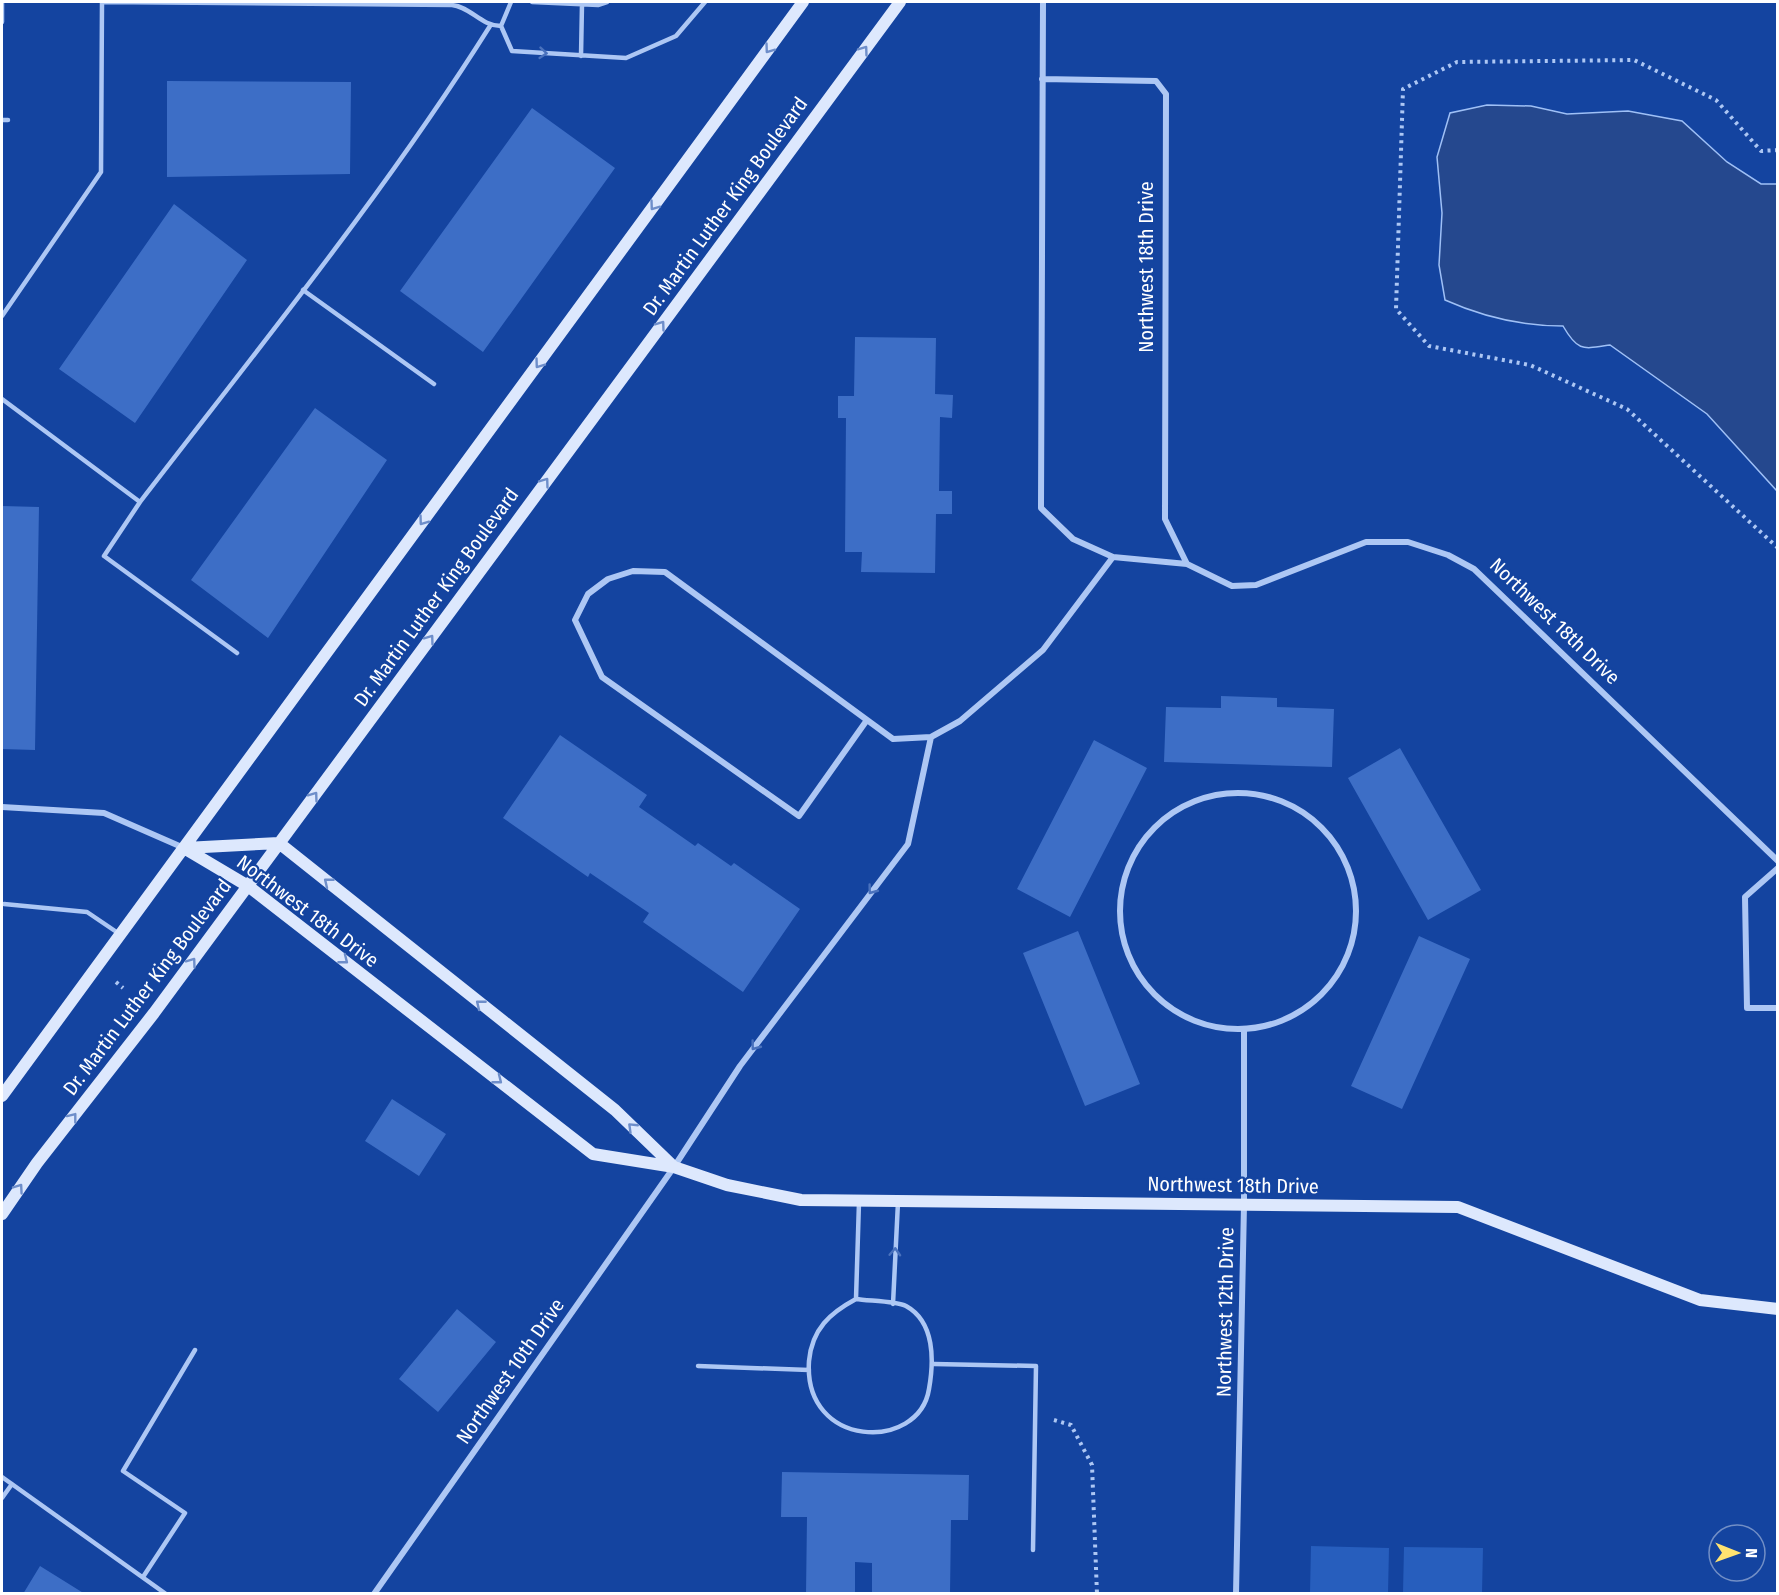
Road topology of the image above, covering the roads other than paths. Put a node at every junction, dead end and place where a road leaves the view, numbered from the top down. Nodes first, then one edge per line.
1 (2, 2) edge
2 (511, 2) edge
3 (532, 2) edge
4 (607, 2) edge
5 (705, 2) edge
6 (803, 2) edge
7 (900, 2) edge
8 (1043, 2) edge
9 (465, 4) edge
10 (582, 4) junction
11 (2, 22) edge
12 (490, 26) junction
13 (501, 26) junction
14 (581, 56) junction
15 (1042, 79) junction
16 (2, 120) edge
17 (8, 120) dead end
18 (303, 290) junction
19 (2, 316) edge
20 (434, 384) dead end
21 (2, 399) edge
22 (140, 502) junction
23 (1113, 557) junction
24 (1187, 564) junction
25 (237, 653) dead end
26 (867, 720) junction
27 (931, 737) junction
28 (2, 807) edge
29 (279, 843) junction
30 (184, 848) junction
31 (1778, 861) edge
32 (1778, 868) edge
33 (248, 886) junction
34 (4, 904) dead end
35 (120, 934) junction
36 (1778, 1008) edge
37 (1244, 1031) junction
38 (2, 1096) edge
39 (674, 1167) junction
40 (859, 1200) junction
41 (898, 1200) junction
42 (1244, 1205) junction
43 (2, 1214) edge
44 (856, 1299) junction
45 (893, 1304) junction
46 (1778, 1309) edge
47 (195, 1350) dead end
48 (934, 1364) junction
49 (698, 1366) dead end
50 (809, 1370) junction
51 (2, 1477) edge
52 (12, 1484) junction
53 (2, 1498) edge
54 (1033, 1550) dead end
55 (143, 1577) junction
56 (166, 1593) edge
57 (374, 1593) edge
58 (1236, 1593) edge

1 - 11 lane
2 - 13 lane
3 - 10 lane
4 - 10 lane
5 - 14 lane
6 -> 30 main road
29 -> 7 main road, Dr. Martin Luther King Boulevard
8 - 15 street, Northwest 18th Drive
9 - 12 lane
9 - 19 lane
10 - 14 lane
12 - 13 lane
12 - 18 lane
13 -> 14 lane
15 - 23 street, Northwest 18th Drive
15 - 24 street, Northwest 18th Drive
16 - 17 lane
18 - 20 lane
18 - 22 lane
21 - 22 lane
22 - 25 lane
23 - 24 street, Northwest 18th Drive
23 - 27 street
24 - 31 street, Northwest 18th Drive
26 - 26 street
26 - 27 street
27 -> 39 street, Northwest 10th Drive
28 - 30 street
29 - 30 main road, Northwest 18th Drive
29 - 33 main road, Dr. Martin Luther King Boulevard
39 -> 29 main road, Northwest 18th Drive
30 - 33 main road, Northwest 18th Drive
30 - 35 main road
32 - 36 street
33 -> 39 main road, Northwest 18th Drive
43 -> 33 main road, Dr. Martin Luther King Boulevard
34 - 35 lane
35 - 38 main road
37 - 37 street
37 - 42 street, Northwest 12th Drive
39 - 40 main road, Northwest 18th Drive
39 - 57 street, Northwest 10th Drive
40 - 41 main road, Northwest 18th Drive
40 - 44 lane
41 - 42 main road, Northwest 18th Drive
45 -> 41 lane
42 - 46 main road, Northwest 18th Drive
42 - 58 street, Northwest 12th Drive
44 - 45 lane
44 - 50 lane
45 - 48 lane
47 - 55 lane
48 - 50 lane
48 - 54 lane
49 - 50 lane
51 - 52 lane
52 - 53 lane
52 - 55 lane
55 - 56 lane

